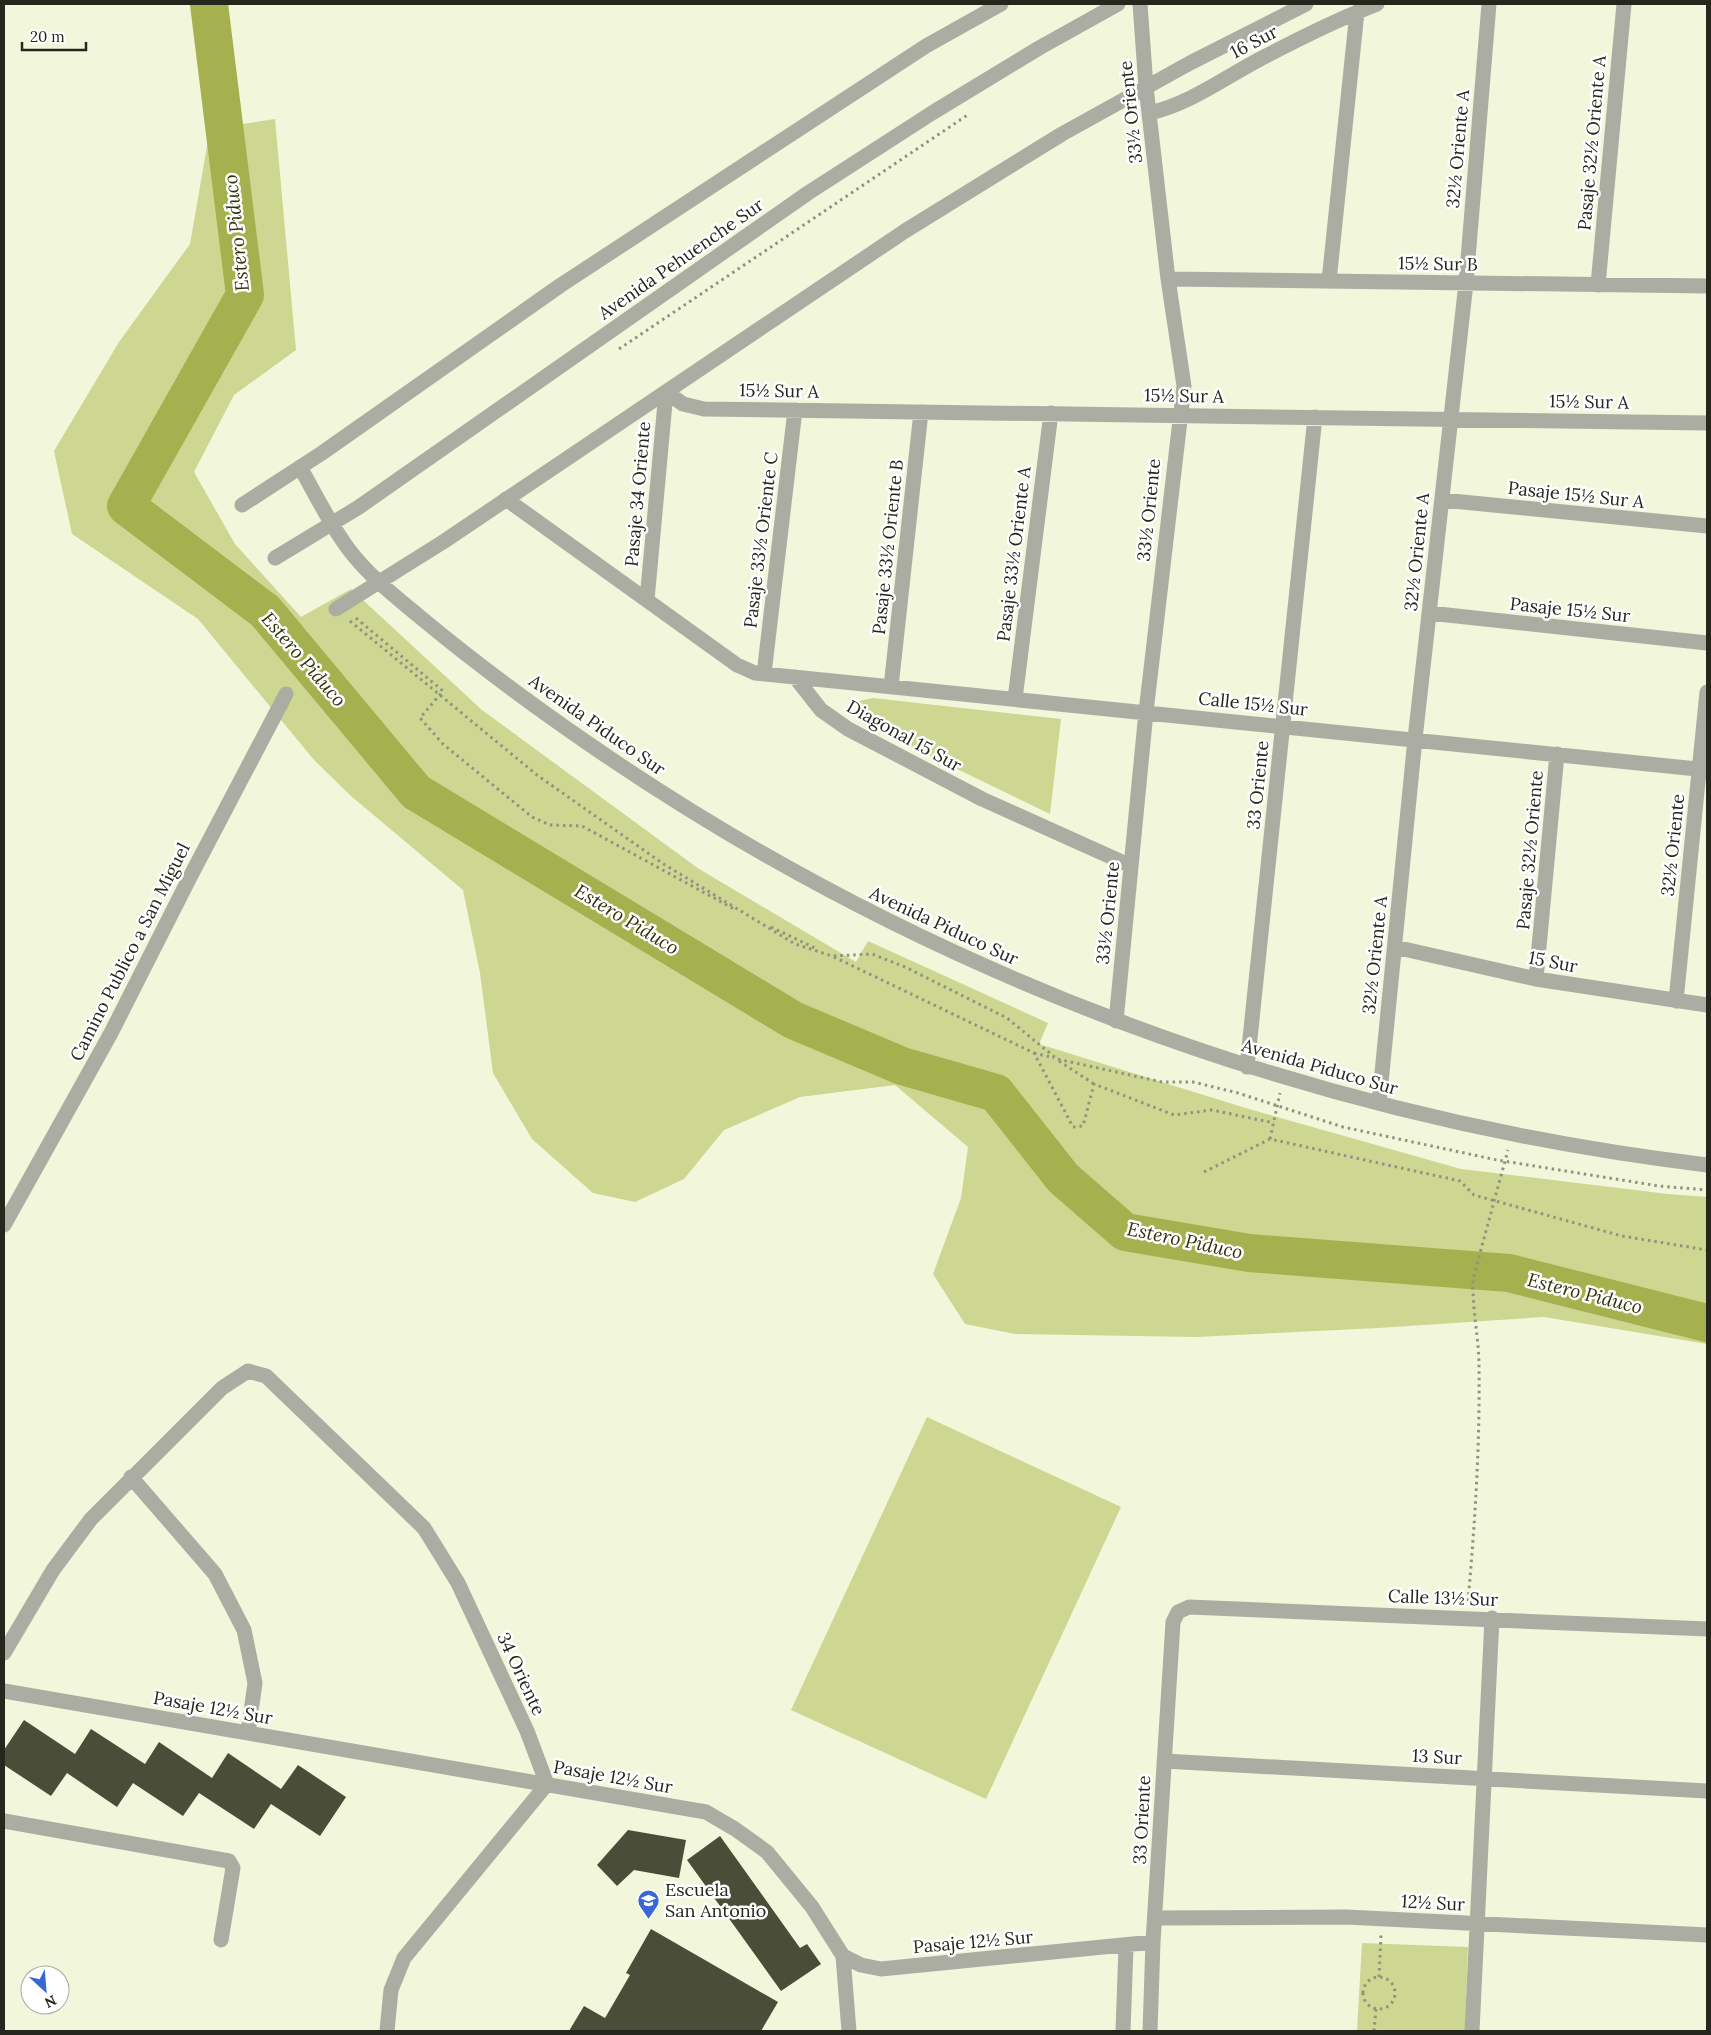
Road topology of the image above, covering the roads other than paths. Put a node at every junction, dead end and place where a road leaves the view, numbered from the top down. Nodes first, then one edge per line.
1 (1001, 4) edge
2 (1118, 4) edge
3 (1140, 4) edge
4 (1306, 4) edge
5 (1377, 4) edge
6 (1490, 4) edge
7 (1624, 4) edge
8 (1357, 12) junction
9 (1146, 88) junction
10 (1149, 113) junction
11 (1168, 279) junction
12 (1329, 281) junction
13 (1466, 283) junction
14 (1598, 285) junction
15 (1707, 286) edge
16 (666, 392) junction
17 (795, 410) junction
18 (921, 412) junction
19 (1051, 414) junction
20 (1179, 415) junction
21 (1315, 417) junction
22 (1450, 418) junction
23 (1707, 423) edge
24 (300, 467) junction
25 (506, 499) junction
26 (1442, 500) junction
27 (242, 505) dead end
28 (332, 523) junction
29 (1707, 526) edge
30 (275, 558) dead end
31 (379, 583) junction
32 (647, 600) junction
33 (339, 607) road end
34 (1429, 613) junction
35 (1707, 643) edge
36 (764, 674) junction
37 (795, 677) junction
38 (891, 687) junction
39 (1707, 692) edge
40 (286, 694) dead end
41 (1015, 699) junction
42 (1146, 712) junction
43 (1283, 726) junction
44 (1415, 739) junction
45 (1557, 754) junction
46 (1703, 769) edge
47 (1131, 866) junction
48 (1394, 947) junction
49 (1536, 978) junction
50 (1676, 1001) junction
51 (1707, 1005) edge
52 (1116, 1021) junction
53 (1247, 1067) junction
54 (1380, 1104) junction
55 (1707, 1164) edge
56 (4, 1225) edge
57 (131, 1477) junction
58 (1178, 1612) joint
59 (1492, 1618) junction
60 (1707, 1629) edge
61 (4, 1653) edge
62 (4, 1691) edge
63 (248, 1733) junction
64 (1164, 1762) junction
65 (1484, 1779) junction
66 (547, 1784) junction
67 (1707, 1791) edge
68 (4, 1821) edge
69 (1156, 1918) junction
70 (1477, 1924) junction
71 (1707, 1935) edge
72 (220, 1940) dead end
73 (1153, 1942) junction
74 (1126, 1947) junction
75 (843, 1956) junction
76 (387, 2031) edge
77 (849, 2031) edge
78 (1123, 2031) edge
79 (1150, 2031) edge
80 (1472, 2031) edge

1 - 24 street
2 - 28 street, Avenida Pehuenche Sur
3 - 9 street, 33½ Oriente
4 - 9 street
5 - 8 street, 16 Sur
6 - 13 street, 32½ Oriente A
7 - 14 street, Pasaje 32½ Oriente A
8 - 10 street, 16 Sur
8 - 12 street
9 - 10 street, 33½ Oriente
9 - 16 street
10 - 11 street, 33½ Oriente
11 - 12 street, 15½ Sur B
11 - 20 street, 33½ Oriente
12 - 13 street, 15½ Sur B
13 - 14 street, 15½ Sur B
13 - 22 street, 32½ Oriente A
14 - 15 street, 15½ Sur B
16 - 17 street, 15½ Sur A
16 - 25 street
16 - 32 street, Pasaje 34 Oriente
17 - 18 street, 15½ Sur A
17 - 36 street, Pasaje 33½ Oriente C
18 - 19 street, 15½ Sur A
18 - 38 street, Pasaje 33½ Oriente B
19 - 20 street, 15½ Sur A
19 - 41 street, Pasaje 33½ Oriente A
20 - 21 street, 15½ Sur A
20 - 42 street, 33½ Oriente
21 - 22 street, 15½ Sur A
21 - 43 street, 33 Oriente
22 - 23 street, 15½ Sur A
22 - 26 street, 32½ Oriente A
24 - 27 street
24 - 28 street, Avenida Piduco Sur
25 - 31 street
25 - 32 street
26 - 29 street, Pasaje 15½ Sur A
26 - 34 street, 32½ Oriente A
28 - 30 street, Avenida Pehuenche Sur
28 - 31 street, Avenida Piduco Sur
31 - 33 street
31 - 52 street, Avenida Piduco Sur
32 - 36 street
34 - 35 street, Pasaje 15½ Sur
34 - 44 street, 32½ Oriente A
36 - 37 street
37 - 38 street, Calle 15½ Sur
37 - 47 street, Diagonal 15 Sur
38 - 41 street, Calle 15½ Sur
39 - 46 street, 32½ Oriente
40 - 56 street, Camino Publico a San Miguel
41 - 42 street, Calle 15½ Sur
42 - 43 street, Calle 15½ Sur
42 - 47 street, 33½ Oriente
43 - 44 street, Calle 15½ Sur
43 - 53 street, 33 Oriente
44 - 45 street, Calle 15½ Sur
44 - 48 street, 32½ Oriente A
45 - 46 street, Calle 15½ Sur
45 - 49 street, Pasaje 32½ Oriente
46 - 50 street, 32½ Oriente
47 - 52 street, 33½ Oriente
48 - 49 street, 15 Sur
48 - 54 street, 32½ Oriente A
49 - 50 street, 15 Sur
50 - 51 street, 15 Sur
52 - 53 street, Avenida Piduco Sur
53 - 54 street, Avenida Piduco Sur
54 - 55 street, Avenida Piduco Sur
57 - 61 street
57 - 63 street
57 - 66 street, 34 Oriente
58 - 59 street, Calle 13½ Sur
58 - 64 street, 33 Oriente
59 - 60 street, Calle 13½ Sur
59 - 65 street
62 - 63 street, Pasaje 12½ Sur
63 - 66 street, Pasaje 12½ Sur
64 - 65 street, 13 Sur
64 - 69 street, 33 Oriente
65 - 67 street, 13 Sur
65 - 70 street
66 - 75 street, Pasaje 12½ Sur
66 - 76 street
68 - 72 street
69 - 70 street, 12½ Sur
69 - 73 street, 33 Oriente
70 - 71 street, 12½ Sur
70 - 80 street
73 - 74 street, Pasaje 12½ Sur
73 - 79 street, 33 Oriente
74 - 75 street, Pasaje 12½ Sur
74 - 78 street
75 - 77 street

